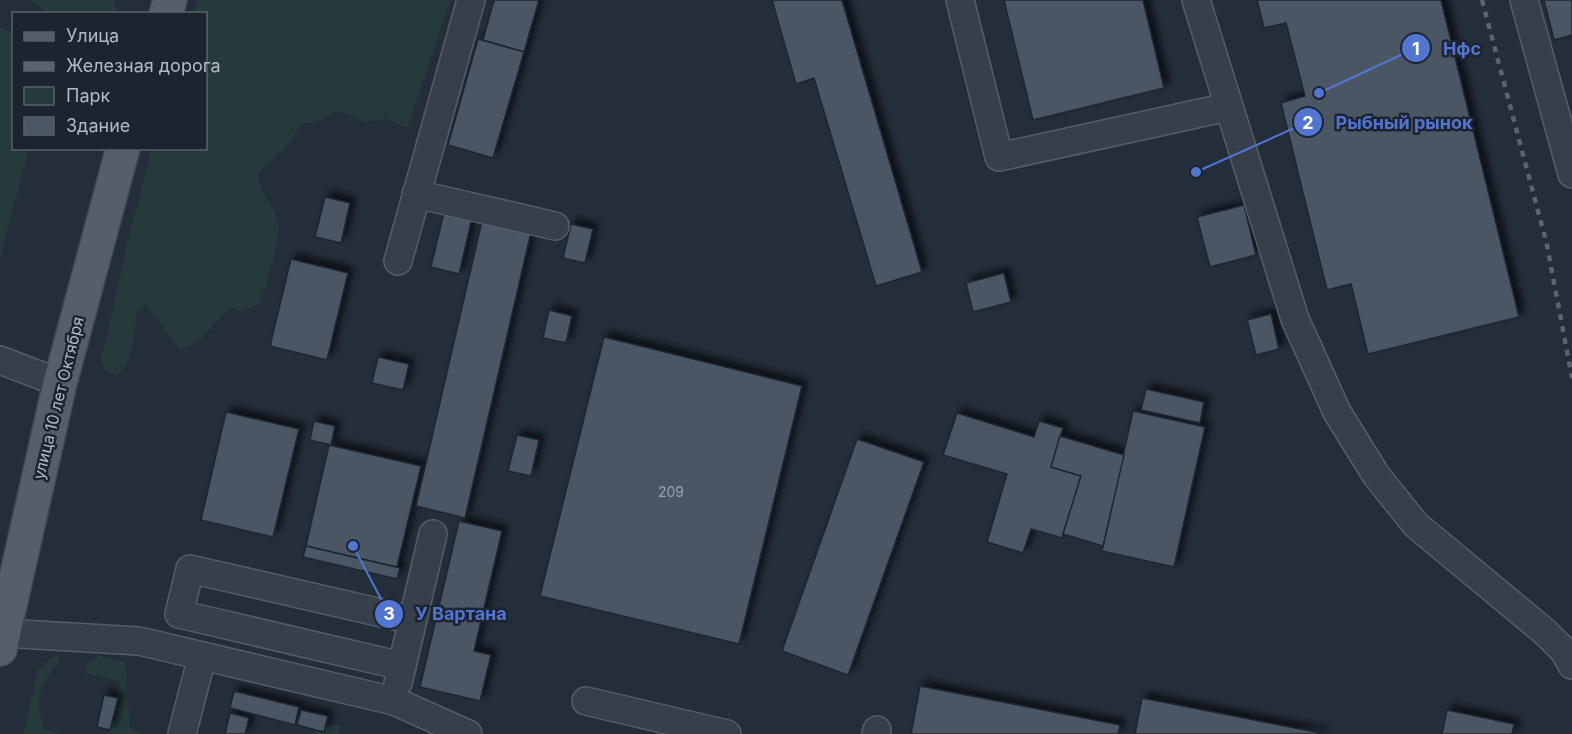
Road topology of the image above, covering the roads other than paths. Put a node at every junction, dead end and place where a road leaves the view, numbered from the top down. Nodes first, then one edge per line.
1 (471, 0) edge
2 (960, 0) edge
3 (1196, 0) edge
4 (1524, 0) edge
5 (1228, 107) junction
6 (122, 150) edge
7 (1572, 174) edge
8 (416, 194) junction
9 (555, 226) dead end
10 (398, 261) dead end
11 (0, 360) edge
12 (60, 383) junction
13 (433, 534) dead end
14 (412, 620) junction
15 (2, 641) edge
16 (202, 657) junction
17 (1572, 664) edge
18 (402, 666) junction
19 (394, 701) junction
20 (586, 701) dead end
21 (182, 734) edge
22 (468, 734) edge
23 (727, 734) edge

1 - 8 street
2 - 5 street
3 - 5 street
4 - 7 street
5 - 17 street
6 - 12 main road, улица 10 лет Октября
8 - 9 street
8 - 10 street
11 - 12 street
12 - 15 main road, улица 10 лет Октября
13 - 14 street
14 - 18 street
14 - 18 street
15 - 16 street
16 - 19 street
16 - 21 street
18 - 19 street
19 - 22 street
20 - 23 street

